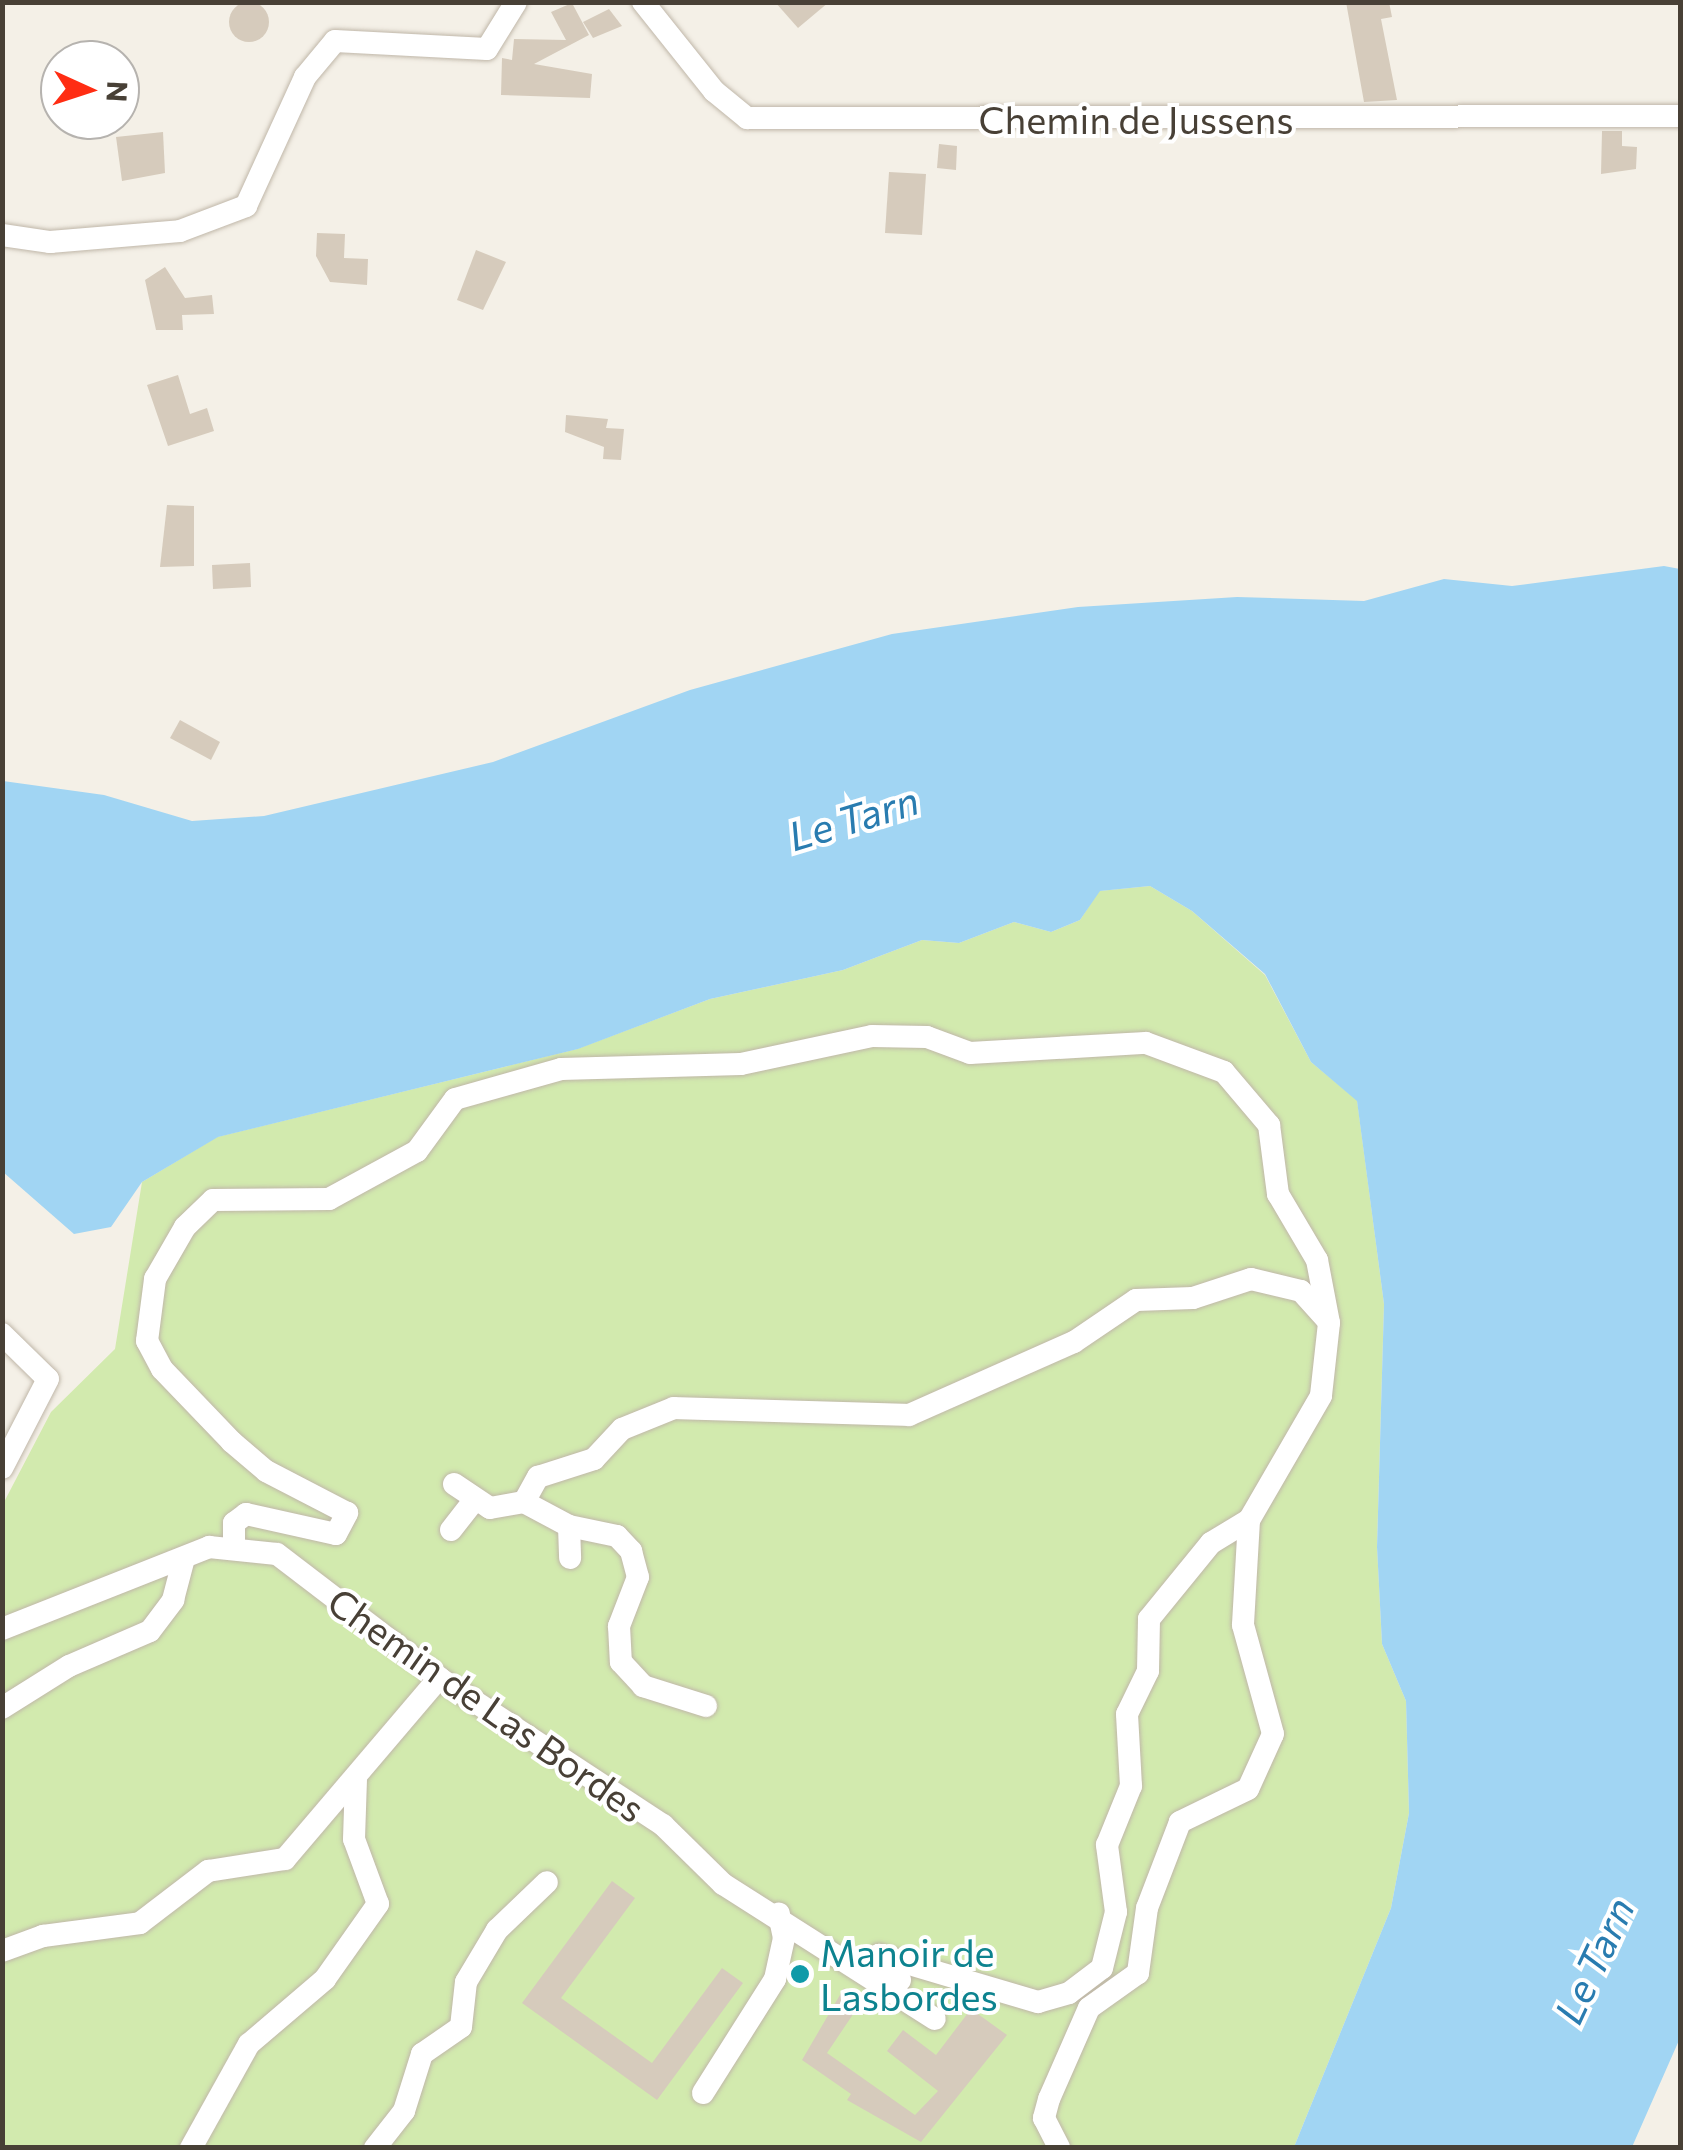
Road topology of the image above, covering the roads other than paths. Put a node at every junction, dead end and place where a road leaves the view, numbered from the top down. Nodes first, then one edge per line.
1 (516, 2) edge
2 (643, 2) edge
3 (1680, 116) edge
4 (2, 235) edge
5 (1328, 1323) junction
6 (2, 1334) edge
7 (2, 1468) edge
8 (454, 1484) dead end
9 (473, 1502) junction
10 (524, 1502) junction
11 (1248, 1520) junction
12 (569, 1526) junction
13 (451, 1530) dead end
14 (234, 1545) junction
15 (184, 1558) junction
16 (570, 1558) dead end
17 (2, 1629) edge
18 (438, 1678) junction
19 (706, 1706) dead end
20 (2, 1708) edge
21 (356, 1780) junction
22 (547, 1882) dead end
23 (779, 1914) junction
24 (2, 1951) edge
25 (703, 2094) dead end
26 (191, 2148) edge
27 (375, 2148) edge
28 (1059, 2148) edge

1 - 4 street
2 - 3 street, Chemin de Jussens
5 - 10 street
5 - 11 street
5 - 14 street
6 - 7 street
8 - 9 street
9 - 10 street
9 - 13 street
10 - 12 street
11 - 23 street, Chemin de Las Bordes
11 - 28 street
12 - 16 street
12 - 19 street
14 - 15 street, Chemin de Las Bordes
14 - 18 street, Chemin de Las Bordes
15 - 17 street, Chemin de Las Bordes
15 - 20 street
18 - 21 street
18 - 23 street, Chemin de Las Bordes
21 - 24 street
21 - 26 street
22 - 27 street
23 - 25 street

